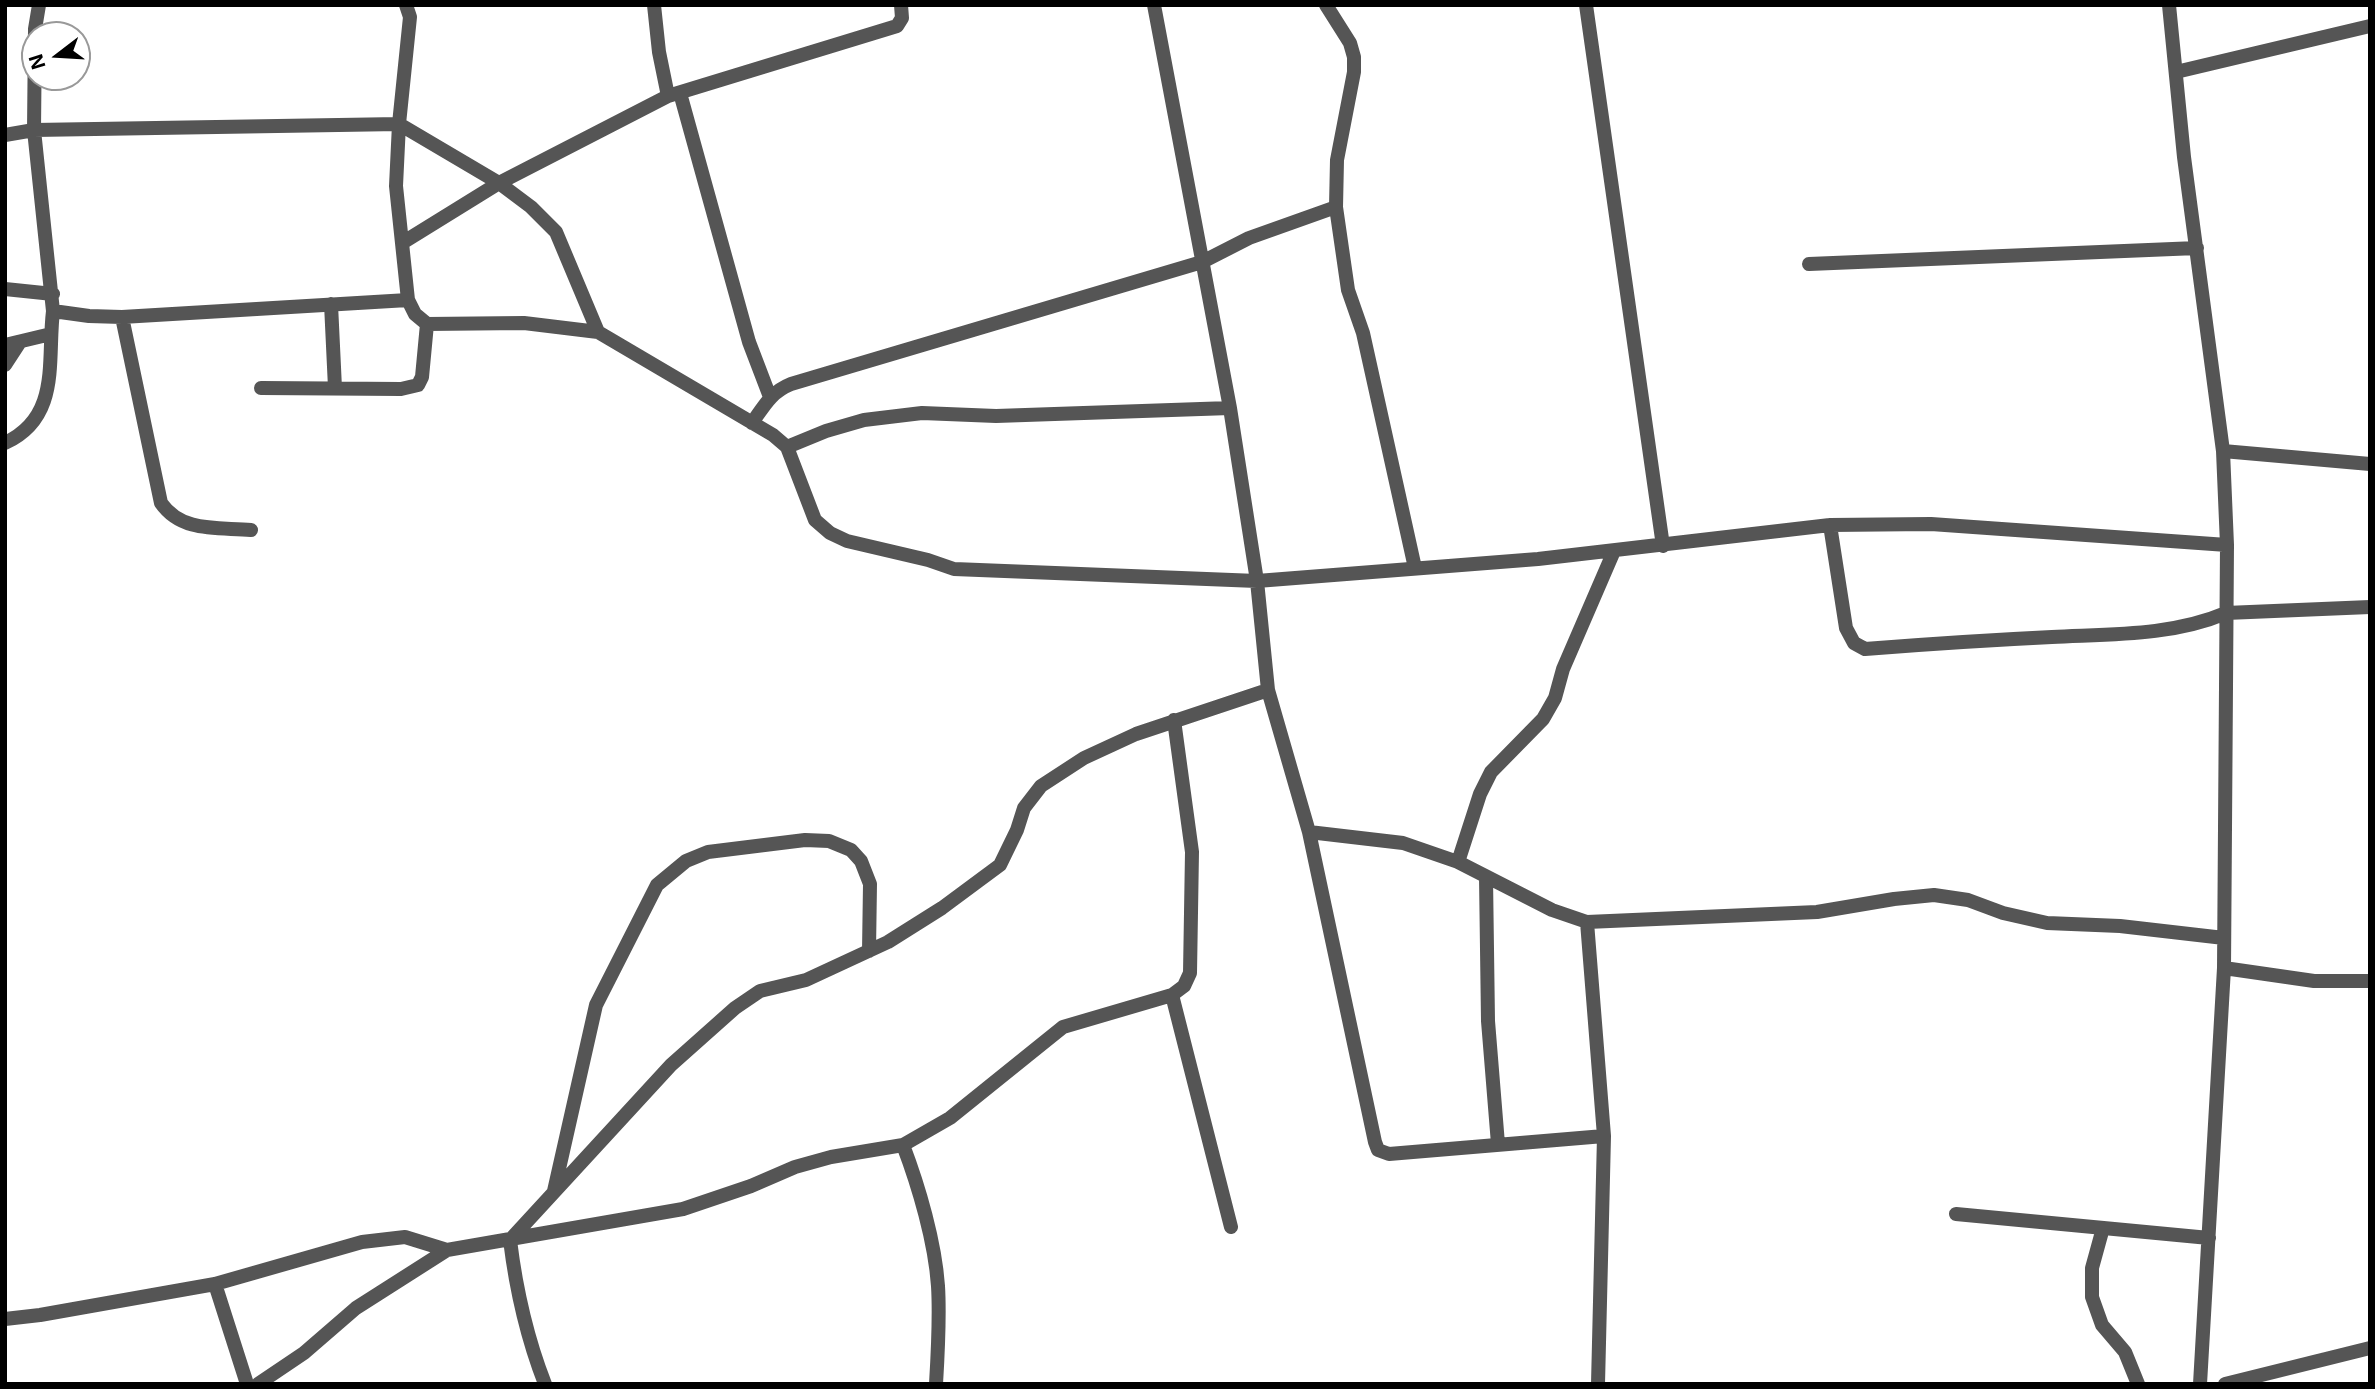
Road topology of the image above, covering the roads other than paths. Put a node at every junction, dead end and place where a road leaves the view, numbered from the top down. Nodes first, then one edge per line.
1 (39, 5) edge
2 (406, 5) edge
3 (654, 5) edge
4 (901, 5) edge
5 (1154, 5) edge
6 (1326, 5) edge
7 (1586, 5) edge
8 (2169, 5) edge
9 (2370, 26) edge
10 (2176, 72) junction
11 (674, 94) junction
12 (399, 124) junction
13 (34, 130) junction
14 (5, 135) edge
15 (499, 183) junction
16 (1336, 207) junction
17 (402, 243) junction
18 (2197, 248) junction
19 (1202, 262) junction
20 (1809, 264) dead end
21 (5, 289) edge
22 (53, 294) junction
23 (408, 300) junction
24 (331, 304) junction
25 (53, 311) junction
26 (122, 317) junction
27 (427, 324) junction
28 (598, 332) junction
29 (51, 334) junction
30 (13, 344) edge
31 (5, 365) edge
32 (261, 388) dead end
33 (334, 388) junction
34 (769, 397) junction
35 (1230, 408) junction
36 (752, 423) junction
37 (5, 443) edge
38 (788, 447) junction
39 (2223, 451) junction
40 (2370, 464) edge
41 (1830, 526) junction
42 (251, 530) dead end
43 (2227, 545) junction
44 (1663, 546) junction
45 (1614, 551) junction
46 (1415, 568) junction
47 (1257, 581) junction
48 (2370, 607) edge
49 (2226, 612) junction
50 (1268, 690) junction
51 (1174, 720) junction
52 (1309, 832) junction
53 (1458, 862) junction
54 (1486, 877) junction
55 (1587, 922) junction
56 (2224, 938) junction
57 (869, 951) junction
58 (2224, 968) junction
59 (2370, 981) edge
60 (1172, 995) junction
61 (1604, 1136) junction
62 (1498, 1144) junction
63 (903, 1145) junction
64 (554, 1192) junction
65 (1956, 1214) dead end
66 (1231, 1227) dead end
67 (2104, 1228) junction
68 (2209, 1238) junction
69 (510, 1240) junction
70 (447, 1250) junction
71 (215, 1284) junction
72 (5, 1319) edge
73 (2370, 1348) edge
74 (247, 1384) edge
75 (258, 1384) edge
76 (545, 1384) edge
77 (936, 1384) edge
78 (1598, 1384) edge
79 (2138, 1384) edge
80 (2200, 1384) edge
81 (2225, 1384) edge

1 - 13 street
2 - 12 street
3 - 11 street
4 - 11 street
5 - 19 street
6 - 16 street
7 - 44 street
8 - 10 street
9 - 10 street
10 - 18 street
11 - 15 street
11 - 34 street
12 - 13 street
12 - 15 street
12 - 17 street
13 - 14 street
13 - 22 street
15 - 17 street
15 - 28 street
16 - 19 street
16 - 46 street
17 - 23 street
18 - 20 street
18 - 39 street
19 - 34 street
19 - 35 street
21 - 22 street
22 - 25 street
23 - 24 street
23 - 27 street
24 - 26 street
24 - 33 street
25 - 26 street
25 - 29 street
26 - 42 street
27 - 28 street
27 - 33 street
28 - 36 street
29 - 30 street
29 - 37 street
30 - 31 street
32 - 33 street
34 - 36 street
35 - 38 street
35 - 47 street
36 - 38 street
38 - 47 street
39 - 40 street
39 - 43 street
41 - 43 street
41 - 44 street
41 - 49 street
43 - 49 street
44 - 45 street
45 - 46 street
45 - 53 street
46 - 47 street
47 - 50 street
48 - 49 street
49 - 56 street
50 - 51 street
50 - 52 street
51 - 57 street
51 - 60 street
52 - 53 street
52 - 62 street
53 - 54 street
54 - 55 street
54 - 62 street
55 - 56 street
55 - 61 street
56 - 58 street
57 - 64 street
57 - 64 street
58 - 59 street
58 - 68 street
60 - 63 street
60 - 66 street
61 - 62 street
61 - 78 street
63 - 69 street
63 - 77 street
64 - 69 street
65 - 67 street
67 - 68 street
67 - 79 street
68 - 80 street
69 - 70 street
69 - 76 street
70 - 71 street
70 - 75 street
71 - 72 street
71 - 74 street
73 - 81 street

